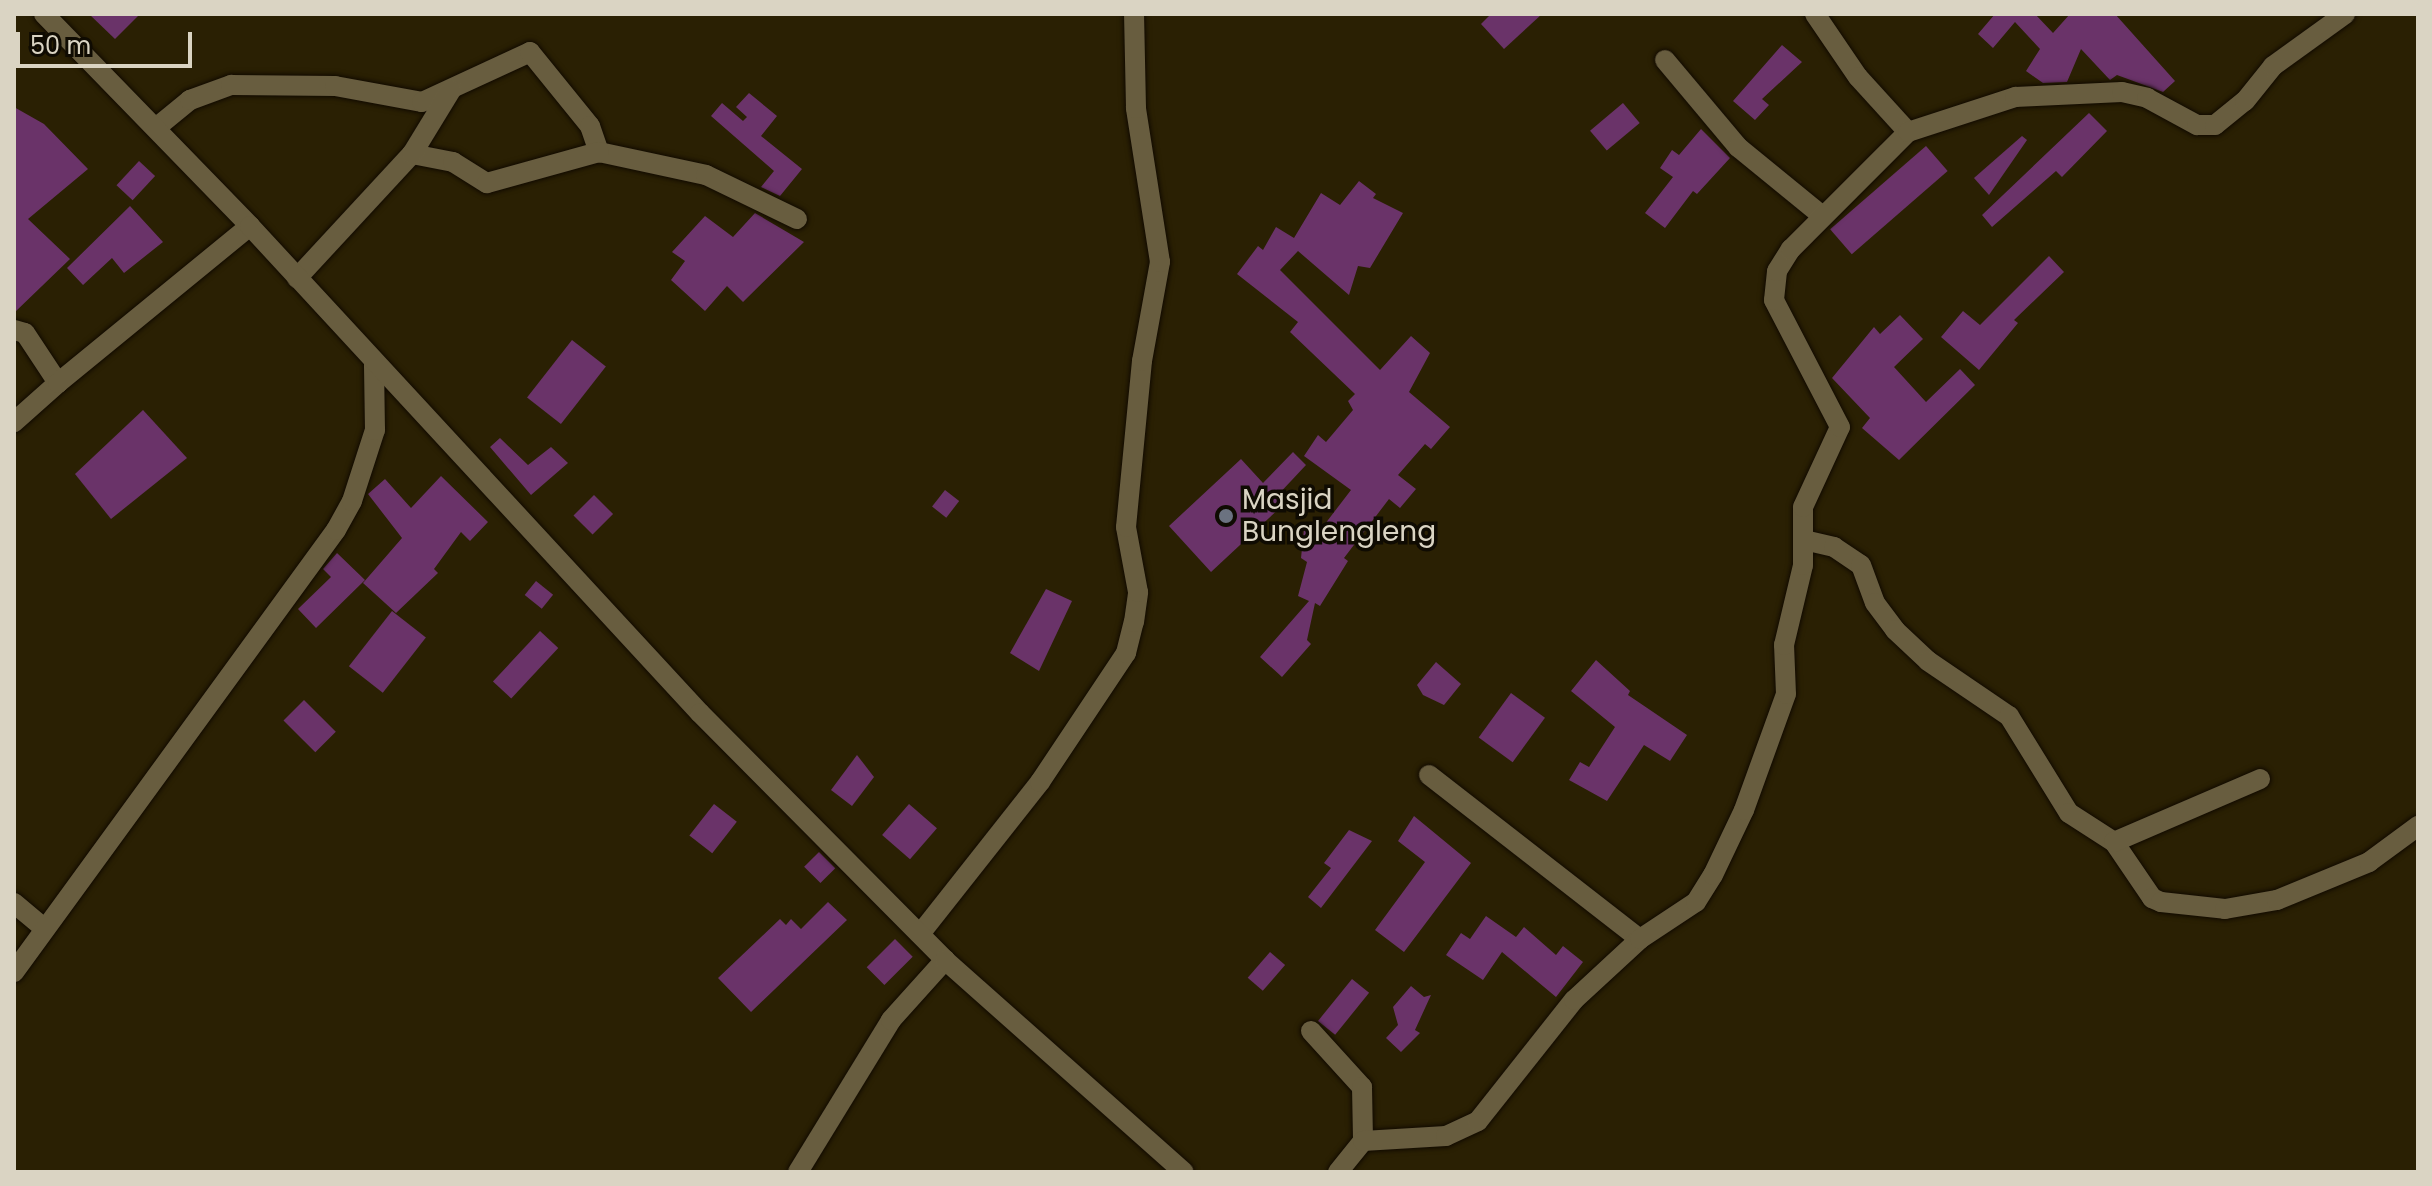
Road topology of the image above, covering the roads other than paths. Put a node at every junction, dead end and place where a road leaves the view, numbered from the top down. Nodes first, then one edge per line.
1 (44, 14) edge
2 (1134, 14) edge
3 (1815, 14) edge
4 (2345, 14) edge
5 (1665, 60) dead end
6 (451, 90) junction
7 (157, 127) junction
8 (1908, 132) junction
9 (599, 152) junction
10 (412, 154) junction
11 (1821, 215) junction
12 (797, 219) dead end
13 (250, 226) junction
14 (297, 278) junction
15 (14, 330) edge
16 (374, 364) junction
17 (58, 383) junction
18 (14, 422) edge
19 (1804, 540) junction
20 (1429, 775) dead end
21 (2260, 779) dead end
22 (2418, 826) edge
23 (2114, 842) junction
24 (14, 903) edge
25 (45, 929) junction
26 (920, 934) junction
27 (1640, 939) junction
28 (945, 960) junction
29 (14, 972) edge
30 (1311, 1031) dead end
31 (1363, 1141) junction
32 (798, 1172) edge
33 (1184, 1172) edge
34 (1338, 1172) edge

1 - 7 street
2 - 26 street
3 - 8 street
4 - 8 street
5 - 11 street
6 - 7 street
6 - 9 street
6 - 10 street
7 - 13 street
8 - 11 street
9 - 10 street
9 - 12 street
10 - 14 street
11 - 19 street
13 - 14 street
13 - 17 street
14 - 16 street
15 - 17 street
16 - 25 street
16 - 26 street
17 - 18 street
19 - 23 street
19 - 27 street
20 - 27 street
21 - 23 street
22 - 23 street
24 - 25 street
25 - 29 street
26 - 28 street
27 - 31 street
28 - 32 street
28 - 33 street
30 - 31 street
31 - 34 street

